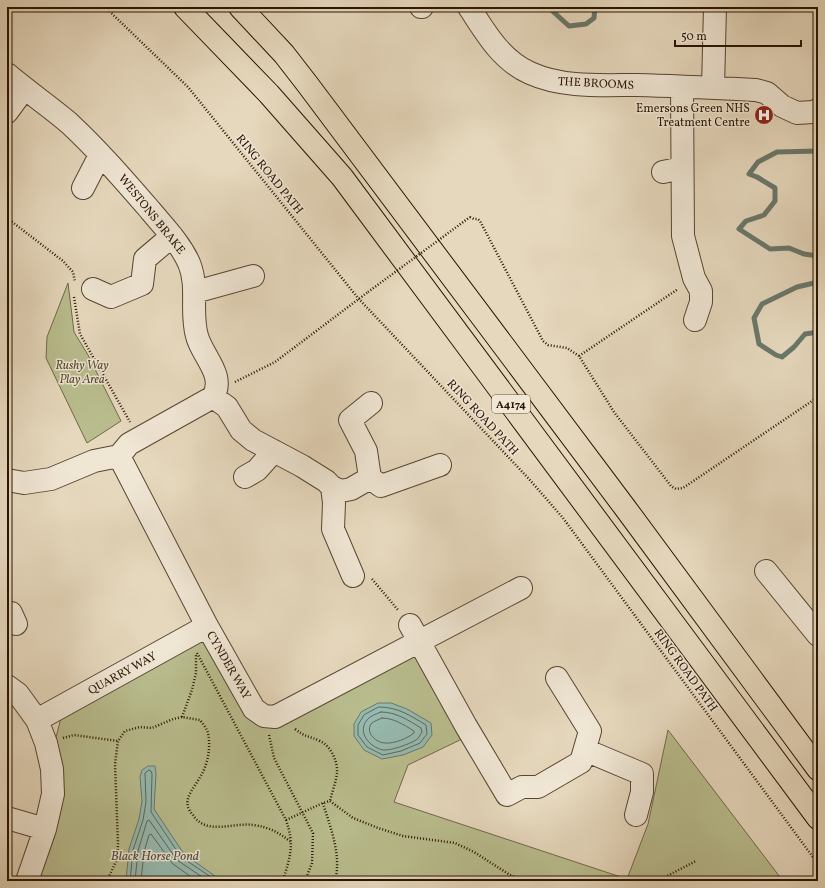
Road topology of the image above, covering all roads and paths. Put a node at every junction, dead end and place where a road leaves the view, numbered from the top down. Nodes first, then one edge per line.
1 (105, 7) edge
2 (184, 7) edge
3 (240, 7) edge
4 (253, 7) edge
5 (469, 7) edge
6 (715, 7) edge
7 (284, 54) junction
8 (7, 74) edge
9 (682, 86) junction
10 (720, 88) junction
11 (24, 89) junction
12 (818, 110) edge
13 (7, 112) edge
14 (100, 154) junction
15 (83, 188) dead end
16 (7, 218) edge
17 (172, 236) junction
18 (253, 276) dead end
19 (694, 278) junction
20 (81, 289) junction
21 (195, 292) junction
22 (358, 298) junction
23 (695, 320) dead end
24 (579, 356) junction
25 (215, 393) junction
26 (818, 397) edge
27 (371, 403) dead end
28 (139, 438) junction
29 (274, 451) junction
30 (119, 456) junction
31 (440, 465) dead end
32 (245, 477) dead end
33 (370, 478) junction
34 (7, 480) edge
35 (332, 487) junction
36 (766, 571) dead end
37 (353, 576) dead end
38 (520, 588) dead end
39 (207, 626) junction
40 (414, 634) junction
41 (818, 635) edge
42 (558, 678) dead end
43 (7, 686) edge
44 (274, 714) junction
45 (182, 717) junction
46 (37, 720) junction
47 (74, 735) dead end
48 (118, 741) junction
49 (585, 750) junction
50 (818, 769) edge
51 (330, 801) junction
52 (323, 803) junction
53 (302, 812) junction
54 (636, 815) dead end
55 (7, 818) edge
56 (818, 818) edge
57 (286, 820) junction
58 (45, 829) junction
59 (291, 842) junction
60 (696, 861) dead end
61 (818, 864) edge
62 (27, 881) edge
63 (107, 881) edge
64 (283, 881) edge
65 (305, 881) edge
66 (335, 881) edge
67 (524, 881) edge
68 (665, 881) edge

1 - 22 path, RING ROAD PATH
2 - 56 highway, A4174
3 - 7 highway, A4174
4 - 7 street
5 - 9 street, THE BROOMS
6 - 10 street
7 - 50 highway, A4174
8 - 11 street, WESTONS BRAKE
9 - 10 street, THE BROOMS
9 - 19 street
10 - 12 street, THE BROOMS
11 - 13 street
11 - 14 street, WESTONS BRAKE
14 - 15 street
14 - 17 street, WESTONS BRAKE
16 - 20 path
17 - 20 street
17 - 21 street, WESTONS BRAKE
18 - 21 street
19 - 23 street
19 - 24 path
20 - 28 path
21 - 25 street, WESTONS BRAKE
22 - 24 path, bridge
22 - 25 path
22 - 61 path, RING ROAD PATH
24 - 26 path
25 - 28 street
25 - 29 street
27 - 33 street
28 - 30 street
29 - 32 street
29 - 35 street
30 - 34 street
30 - 39 street, CYNDER WAY
31 - 33 street
33 - 35 street
35 - 37 street
36 - 41 street
38 - 40 street
39 - 44 street, CYNDER WAY
39 - 46 street, QUARRY WAY
40 - 44 street
40 - 49 street
42 - 49 street
43 - 46 street
44 - 51 path
44 - 53 path
45 - 48 path
45 - 57 path
45 - 59 path
46 - 58 street
47 - 48 path
48 - 63 path
49 - 54 street
51 - 52 path
51 - 67 path
52 - 53 path
52 - 66 path
53 - 57 path
53 - 65 path
55 - 58 street
57 - 59 path
58 - 62 street
59 - 64 path
60 - 68 path

